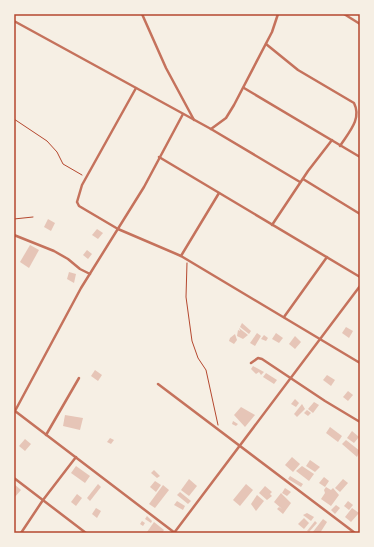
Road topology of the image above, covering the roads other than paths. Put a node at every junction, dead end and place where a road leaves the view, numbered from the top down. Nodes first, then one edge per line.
1 (142, 14) edge
2 (278, 14) edge
3 (344, 14) edge
4 (14, 22) edge
5 (360, 24) edge
6 (266, 44) junction
7 (136, 88) junction
8 (244, 88) junction
9 (183, 114) junction
10 (194, 120) junction
11 (211, 129) junction
12 (332, 140) junction
13 (340, 146) junction
14 (159, 157) junction
15 (360, 157) edge
16 (303, 179) junction
17 (300, 182) junction
18 (219, 193) junction
19 (360, 214) edge
20 (272, 225) junction
21 (118, 229) junction
22 (14, 235) edge
23 (181, 256) junction
24 (327, 257) junction
25 (90, 274) junction
26 (360, 277) edge
27 (360, 286) edge
28 (284, 317) junction
29 (321, 338) junction
30 (251, 363) dead end
31 (360, 363) edge
32 (79, 378) dead end
33 (290, 378) junction
34 (158, 384) dead end
35 (15, 411) edge
36 (360, 422) edge
37 (46, 435) junction
38 (240, 446) junction
39 (76, 457) junction
40 (14, 478) edge
41 (43, 500) junction
42 (22, 533) edge
43 (86, 533) edge
44 (175, 533) edge
45 (355, 533) edge

1 - 10 street
2 - 6 street
3 - 5 street
4 - 7 street
6 - 8 street
6 - 13 street
7 - 9 street
7 - 21 street
8 - 11 street
8 - 12 street
9 - 10 street
9 - 14 street
10 - 11 street
11 - 17 street
12 - 13 street
12 - 16 street
13 - 15 street
14 - 18 street
14 - 21 street
16 - 17 street
16 - 19 street
17 - 20 street
18 - 20 street
18 - 23 street
20 - 24 street
21 - 23 street
21 - 25 street
22 - 25 street
23 - 28 street
24 - 26 street
24 - 28 street
25 - 35 street
27 - 29 street
28 - 29 street
29 - 31 street
29 - 33 street
30 - 33 street
32 - 37 street
33 - 36 street
33 - 38 street
34 - 38 street
35 - 37 street
37 - 39 street
38 - 44 street
38 - 45 street
39 - 41 street
39 - 44 street
40 - 41 street
41 - 42 street
41 - 43 street

